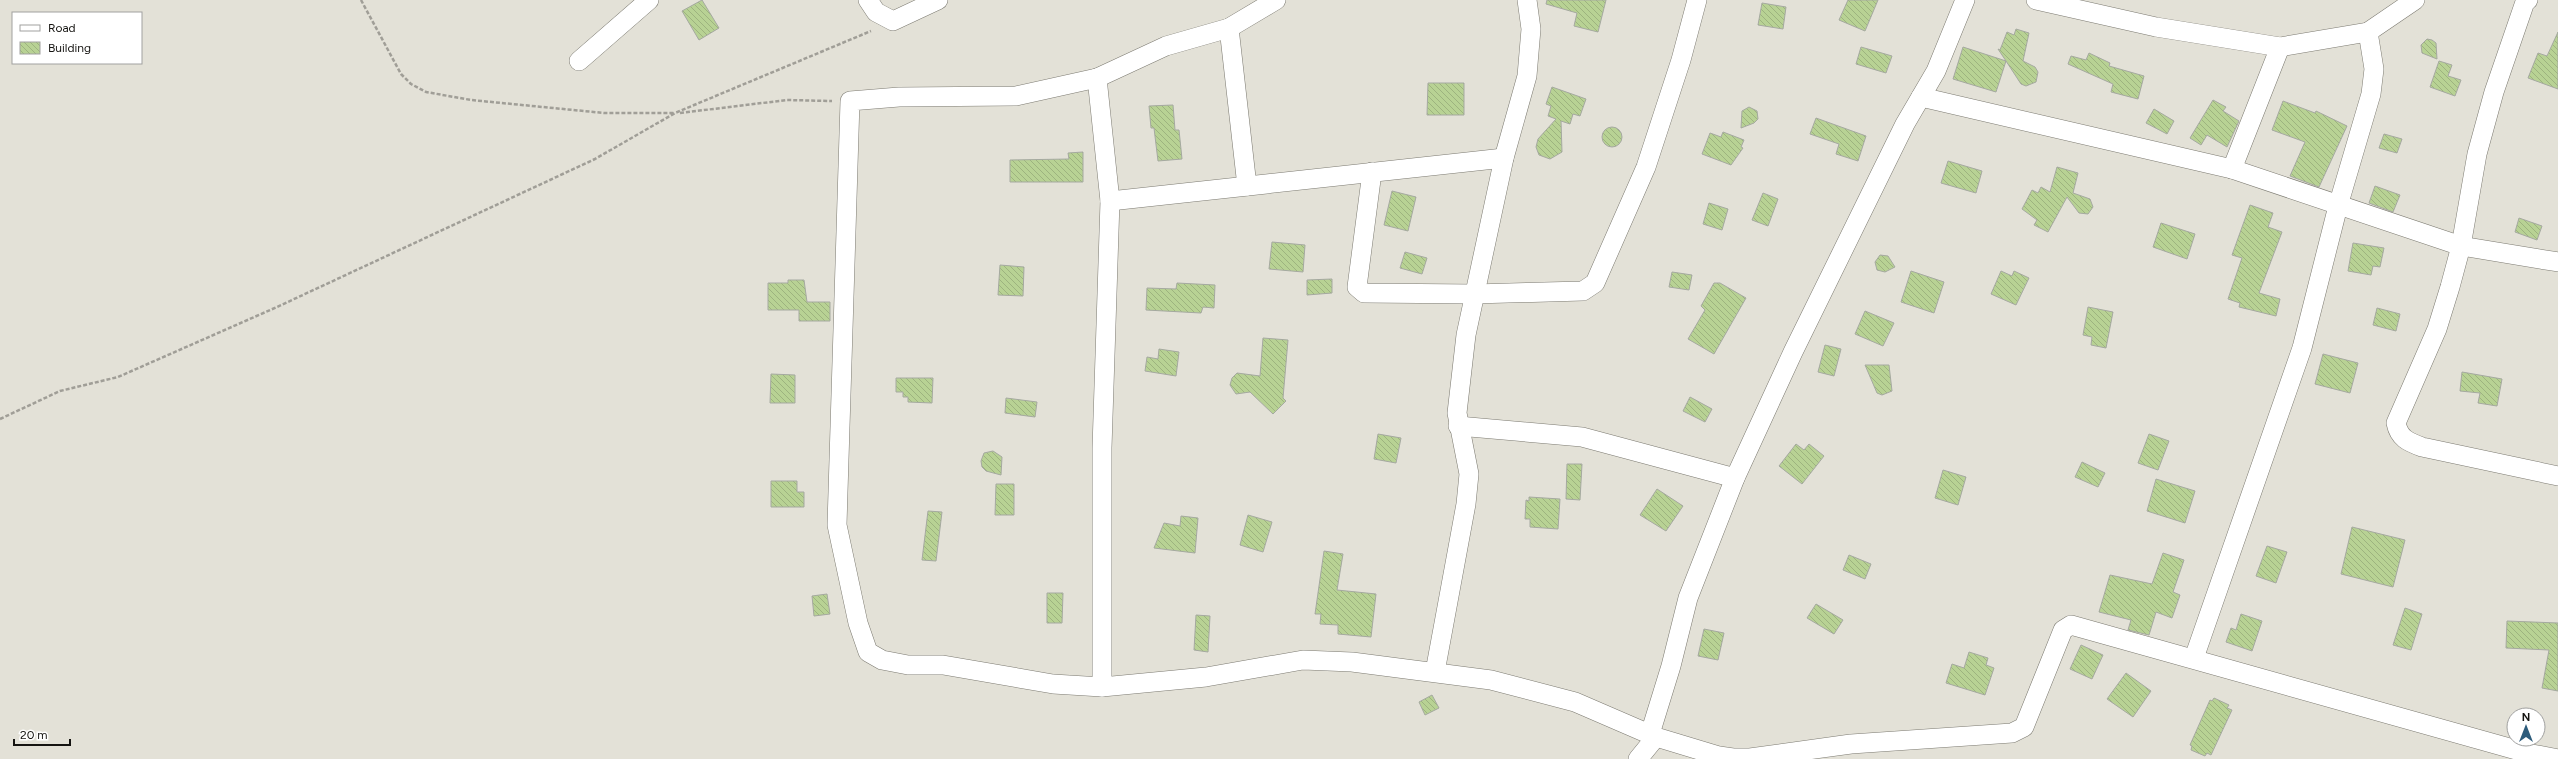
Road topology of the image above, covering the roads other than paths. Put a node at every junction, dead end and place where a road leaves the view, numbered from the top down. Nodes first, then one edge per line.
1 (649, 0) edge
2 (868, 0) edge
3 (938, 0) edge
4 (1276, 0) edge
5 (1527, 0) edge
6 (1697, 0) edge
7 (1965, 0) edge
8 (2036, 0) edge
9 (2415, 0) edge
10 (2525, 1) edge
11 (2395, 6) edge
12 (1229, 28) junction
13 (2368, 32) junction
14 (2280, 47) junction
15 (579, 61) dead end
16 (1097, 78) junction
17 (1921, 97) junction
18 (1504, 158) junction
19 (2232, 169) junction
20 (1372, 172) junction
21 (1247, 186) junction
22 (1110, 201) junction
23 (2338, 206) junction
24 (2460, 246) junction
25 (2558, 262) edge
26 (1474, 294) junction
27 (1458, 426) junction
28 (2558, 476) edge
29 (1735, 478) junction
30 (2194, 658) junction
31 (1435, 672) junction
32 (1102, 687) junction
33 (1653, 735) junction
34 (1638, 759) edge
35 (2558, 759) edge

1 - 15 street
2 - 3 street
4 - 12 street
5 - 18 street
6 - 26 street
7 - 17 street
8 - 14 street
9 - 11 street
10 - 24 street
11 - 13 street
12 - 16 street
12 - 21 street
13 - 14 street
13 - 23 street
14 - 19 street
16 - 22 street
16 - 32 street
17 - 19 street
17 - 29 street
18 - 20 street
18 - 26 street
19 - 23 street
20 - 21 street
20 - 26 street
21 - 22 street
22 - 32 street
23 - 24 street
23 - 30 street
24 - 25 street
24 - 28 street
26 - 27 street
27 - 29 street
27 - 31 street
29 - 33 street
30 - 33 street
30 - 35 street
31 - 32 street
31 - 33 street
33 - 34 street

